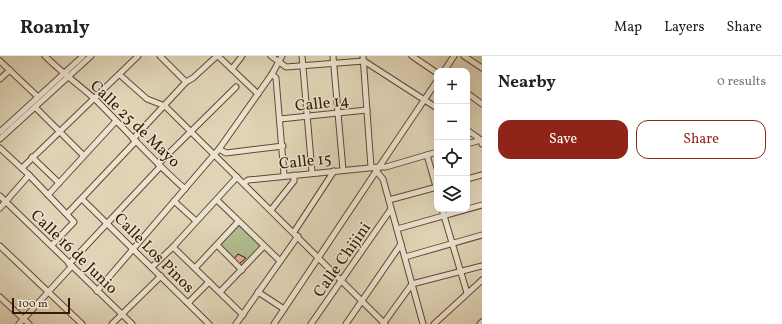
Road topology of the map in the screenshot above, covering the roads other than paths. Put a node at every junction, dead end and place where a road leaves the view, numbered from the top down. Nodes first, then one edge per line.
1 (45, 56) edge
2 (83, 56) edge
3 (91, 56) edge
4 (138, 56) edge
5 (160, 56) edge
6 (217, 56) edge
7 (242, 56) edge
8 (270, 56) edge
9 (282, 56) edge
10 (302, 56) edge
11 (333, 56) edge
12 (412, 56) edge
13 (454, 56) edge
14 (464, 56) edge
15 (363, 58) edge
16 (0, 61) edge
17 (278, 63) junction
18 (334, 64) junction
19 (302, 66) junction
20 (446, 68) edge
21 (482, 68) edge
22 (232, 69) junction
23 (10, 70) junction
24 (434, 71) edge
25 (63, 74) junction
26 (272, 74) junction
27 (120, 75) junction
28 (68, 77) junction
29 (0, 79) edge
30 (186, 82) junction
31 (434, 85) edge
32 (236, 86) dead end
33 (258, 94) junction
34 (470, 95) edge
35 (38, 97) junction
36 (94, 99) junction
37 (424, 99) junction
38 (482, 104) edge
39 (165, 106) junction
40 (434, 106) edge
41 (34, 107) junction
42 (367, 110) junction
43 (338, 113) junction
44 (308, 116) junction
45 (280, 119) junction
46 (116, 121) junction
47 (0, 132) edge
48 (60, 132) junction
49 (192, 132) junction
50 (470, 132) edge
51 (0, 139) edge
52 (135, 140) junction
53 (482, 141) edge
54 (470, 143) edge
55 (283, 146) junction
56 (0, 148) edge
57 (219, 149) junction
58 (434, 153) edge
59 (214, 154) junction
60 (83, 155) junction
61 (427, 155) junction
62 (32, 158) junction
63 (159, 165) junction
64 (371, 167) junction
65 (22, 168) junction
66 (378, 169) junction
67 (343, 170) junction
68 (334, 171) junction
69 (312, 172) junction
70 (29, 175) junction
71 (284, 175) junction
72 (294, 175) junction
73 (482, 175) edge
74 (237, 177) junction
75 (434, 178) edge
76 (470, 178) edge
77 (59, 183) junction
78 (244, 183) junction
79 (185, 189) junction
80 (434, 189) edge
81 (48, 195) junction
82 (0, 196) edge
83 (82, 198) junction
84 (217, 200) junction
85 (389, 200) junction
86 (4, 201) junction
87 (174, 201) junction
88 (482, 205) edge
89 (0, 208) edge
90 (391, 209) junction
91 (271, 210) junction
92 (443, 212) edge
93 (67, 214) junction
94 (444, 215) junction
95 (196, 221) junction
96 (106, 222) junction
97 (238, 222) junction
98 (397, 229) junction
99 (294, 232) junction
100 (482, 235) edge
101 (298, 236) junction
102 (452, 243) junction
103 (401, 244) junction
104 (52, 245) junction
105 (217, 245) junction
106 (0, 246) edge
107 (264, 246) junction
108 (173, 247) junction
109 (134, 250) junction
110 (320, 257) junction
111 (404, 257) junction
112 (280, 261) junction
113 (70, 265) junction
114 (482, 266) edge
115 (152, 267) junction
116 (195, 268) junction
117 (242, 270) junction
118 (461, 271) junction
119 (161, 276) junction
120 (342, 280) junction
121 (482, 280) edge
122 (209, 282) junction
123 (412, 284) junction
124 (97, 291) junction
125 (220, 292) junction
126 (258, 292) junction
127 (48, 293) junction
128 (467, 294) junction
129 (0, 296) edge
130 (362, 301) junction
131 (188, 303) junction
132 (284, 309) junction
133 (122, 315) junction
134 (243, 315) junction
135 (24, 319) junction
136 (207, 323) edge
137 (19, 324) edge
138 (29, 324) edge
139 (82, 324) edge
140 (112, 324) edge
141 (132, 324) edge
142 (236, 324) edge
143 (275, 324) edge
144 (311, 324) edge
145 (346, 324) edge
146 (384, 324) edge
147 (423, 324) edge
148 (434, 324) edge

1 - 25 street, Calle 25 de Mayo
2 - 25 street
3 - 28 street
4 - 27 street
5 - 30 street
6 - 22 street
6 - 30 street
7 - 22 street
8 - 17 street
9 - 17 street
10 - 19 street
11 - 18 street
12 - 24 street
13 - 20 street
14 - 21 street
15 - 18 street
15 - 37 street
15 - 42 street
16 - 23 street
17 - 19 street
17 - 26 street
18 - 19 street
18 - 43 street
19 - 44 street
22 - 33 street
23 - 29 street
23 - 35 street
25 - 28 street, Calle 25 de Mayo
25 - 35 street
26 - 33 street
26 - 45 street
27 - 36 street
27 - 39 street
28 - 36 street, Calle 25 de Mayo
28 - 41 street
30 - 39 street
31 - 37 street
32 - 49 street
33 - 57 street
34 - 38 street
35 - 47 street
36 - 46 street, Calle 25 de Mayo
36 - 48 street
37 - 40 street
37 - 66 street
39 - 49 street
39 - 52 street
41 - 48 street
41 - 51 street
42 - 43 street, Calle 14
42 - 64 street
43 - 44 street, Calle 14
43 - 67 street
44 - 45 street, Calle 14
44 - 69 street
45 - 55 street
46 - 52 street, Calle 25 de Mayo
46 - 60 street
48 - 60 street
48 - 62 street
49 - 59 street
49 - 63 street
50 - 53 street
52 - 63 street, Calle 25 de Mayo
52 - 83 street
53 - 54 street
55 - 57 street
55 - 71 street
56 - 65 street
57 - 59 street
58 - 61 street, Calle 15
59 - 74 street
59 - 79 street
60 - 77 street
61 - 66 street, Calle 15
61 - 75 street
62 - 65 street
62 - 77 street
63 - 79 street, Calle 25 de Mayo
63 - 96 street
64 - 66 street, Calle 15
64 - 67 street, Calle 15
65 - 70 street
66 - 85 street
66 - 110 street
67 - 68 street, Calle 15
68 - 69 street, Calle 15
68 - 99 street
69 - 72 street, Calle 15
70 - 81 street
70 - 86 street
71 - 72 street, Calle 15
71 - 78 street, Calle 15
72 - 91 street
73 - 76 street
74 - 78 street
74 - 84 street
77 - 81 street
78 - 91 street
79 - 87 street
80 - 85 street
81 - 93 street
82 - 86 street, Calle 16 de Junio
83 - 93 street
83 - 96 street, Calle Los Pinos
84 - 95 street
84 - 97 street
85 - 90 street
86 - 89 street
86 - 104 street, Calle 16 de Junio
87 - 95 street
87 - 109 street
88 - 94 street
90 - 98 street
90 - 120 street, Calle Chijini
91 - 99 street
92 - 94 street
93 - 104 street
94 - 98 street
94 - 102 street
95 - 108 street
96 - 109 street, Calle Los Pinos
96 - 113 street
97 - 105 street
97 - 107 street
98 - 103 street
99 - 101 street
100 - 102 street
101 - 110 street
101 - 112 street
102 - 111 street
102 - 118 street
103 - 111 street
103 - 130 street
104 - 113 street, Calle 16 de Junio
105 - 116 street
105 - 117 street
106 - 127 street
107 - 112 street
107 - 117 street
108 - 115 street
108 - 116 street
109 - 115 street, Calle Los Pinos
109 - 124 street
110 - 120 street
110 - 132 street
111 - 123 street
112 - 126 street
113 - 124 street, Calle 16 de Junio
113 - 127 street
114 - 118 street
115 - 119 street, Calle Los Pinos
116 - 122 street
117 - 125 street
118 - 123 street
118 - 128 street
119 - 131 street, Calle Los Pinos
119 - 133 street
120 - 130 street
120 - 144 street, Calle Chijini
121 - 128 street
122 - 125 street
122 - 131 street
123 - 146 street
123 - 147 street
124 - 133 street, Calle 16 de Junio
125 - 134 street
126 - 132 street
126 - 134 street
127 - 135 street
127 - 139 street
128 - 148 street
129 - 135 street
130 - 145 street
130 - 146 street
131 - 136 street, Calle Los Pinos
132 - 143 street
133 - 140 street
133 - 141 street, Calle 16 de Junio
134 - 142 street
135 - 137 street
135 - 138 street

